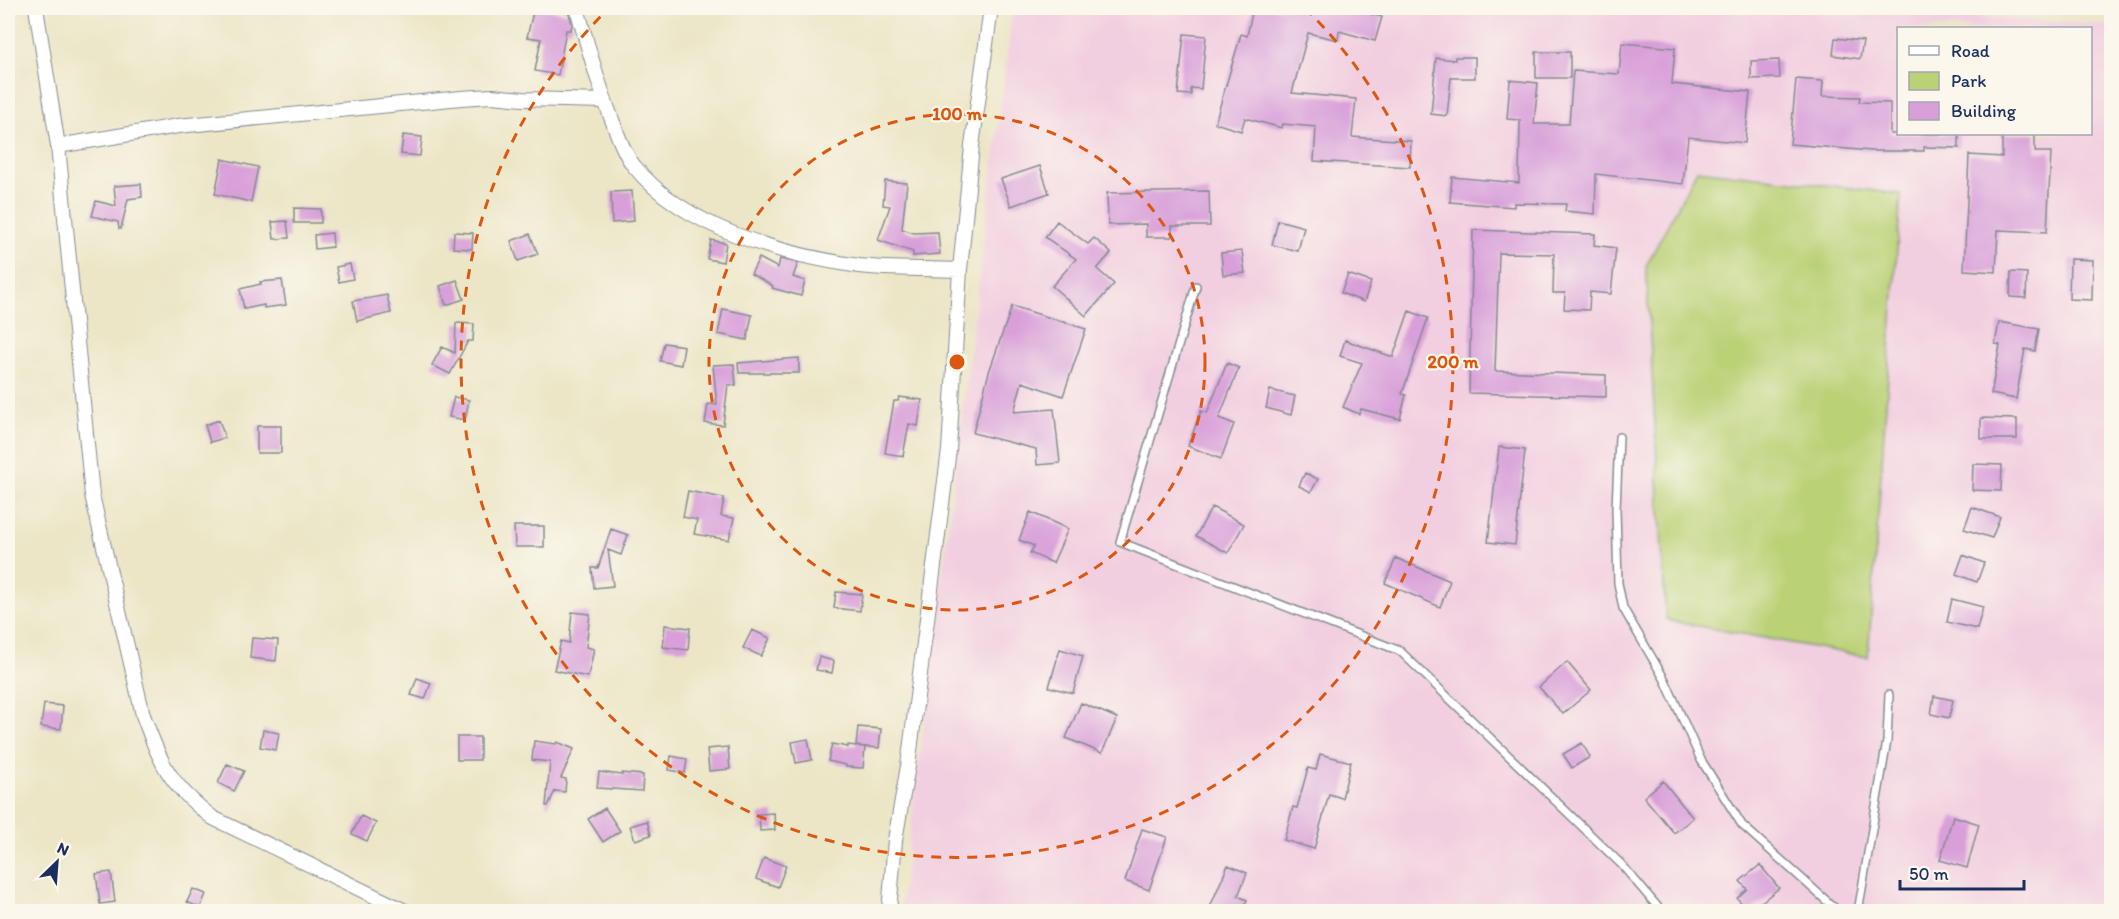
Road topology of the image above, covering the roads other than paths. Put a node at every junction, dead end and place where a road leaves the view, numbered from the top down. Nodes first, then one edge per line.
1 (36, 8) edge
2 (577, 8) edge
3 (991, 8) edge
4 (604, 101) junction
5 (58, 146) junction
6 (960, 270) junction
7 (1197, 286) dead end
8 (1619, 437) dead end
9 (1889, 695) dead end
10 (407, 912) edge
11 (889, 912) edge
12 (1662, 912) edge
13 (1839, 912) edge
14 (1858, 912) edge

1 - 5 street
2 - 4 street
3 - 6 street
4 - 5 street
4 - 6 street
5 - 10 street
6 - 11 street
7 - 12 lane
8 - 13 lane
9 - 14 lane

